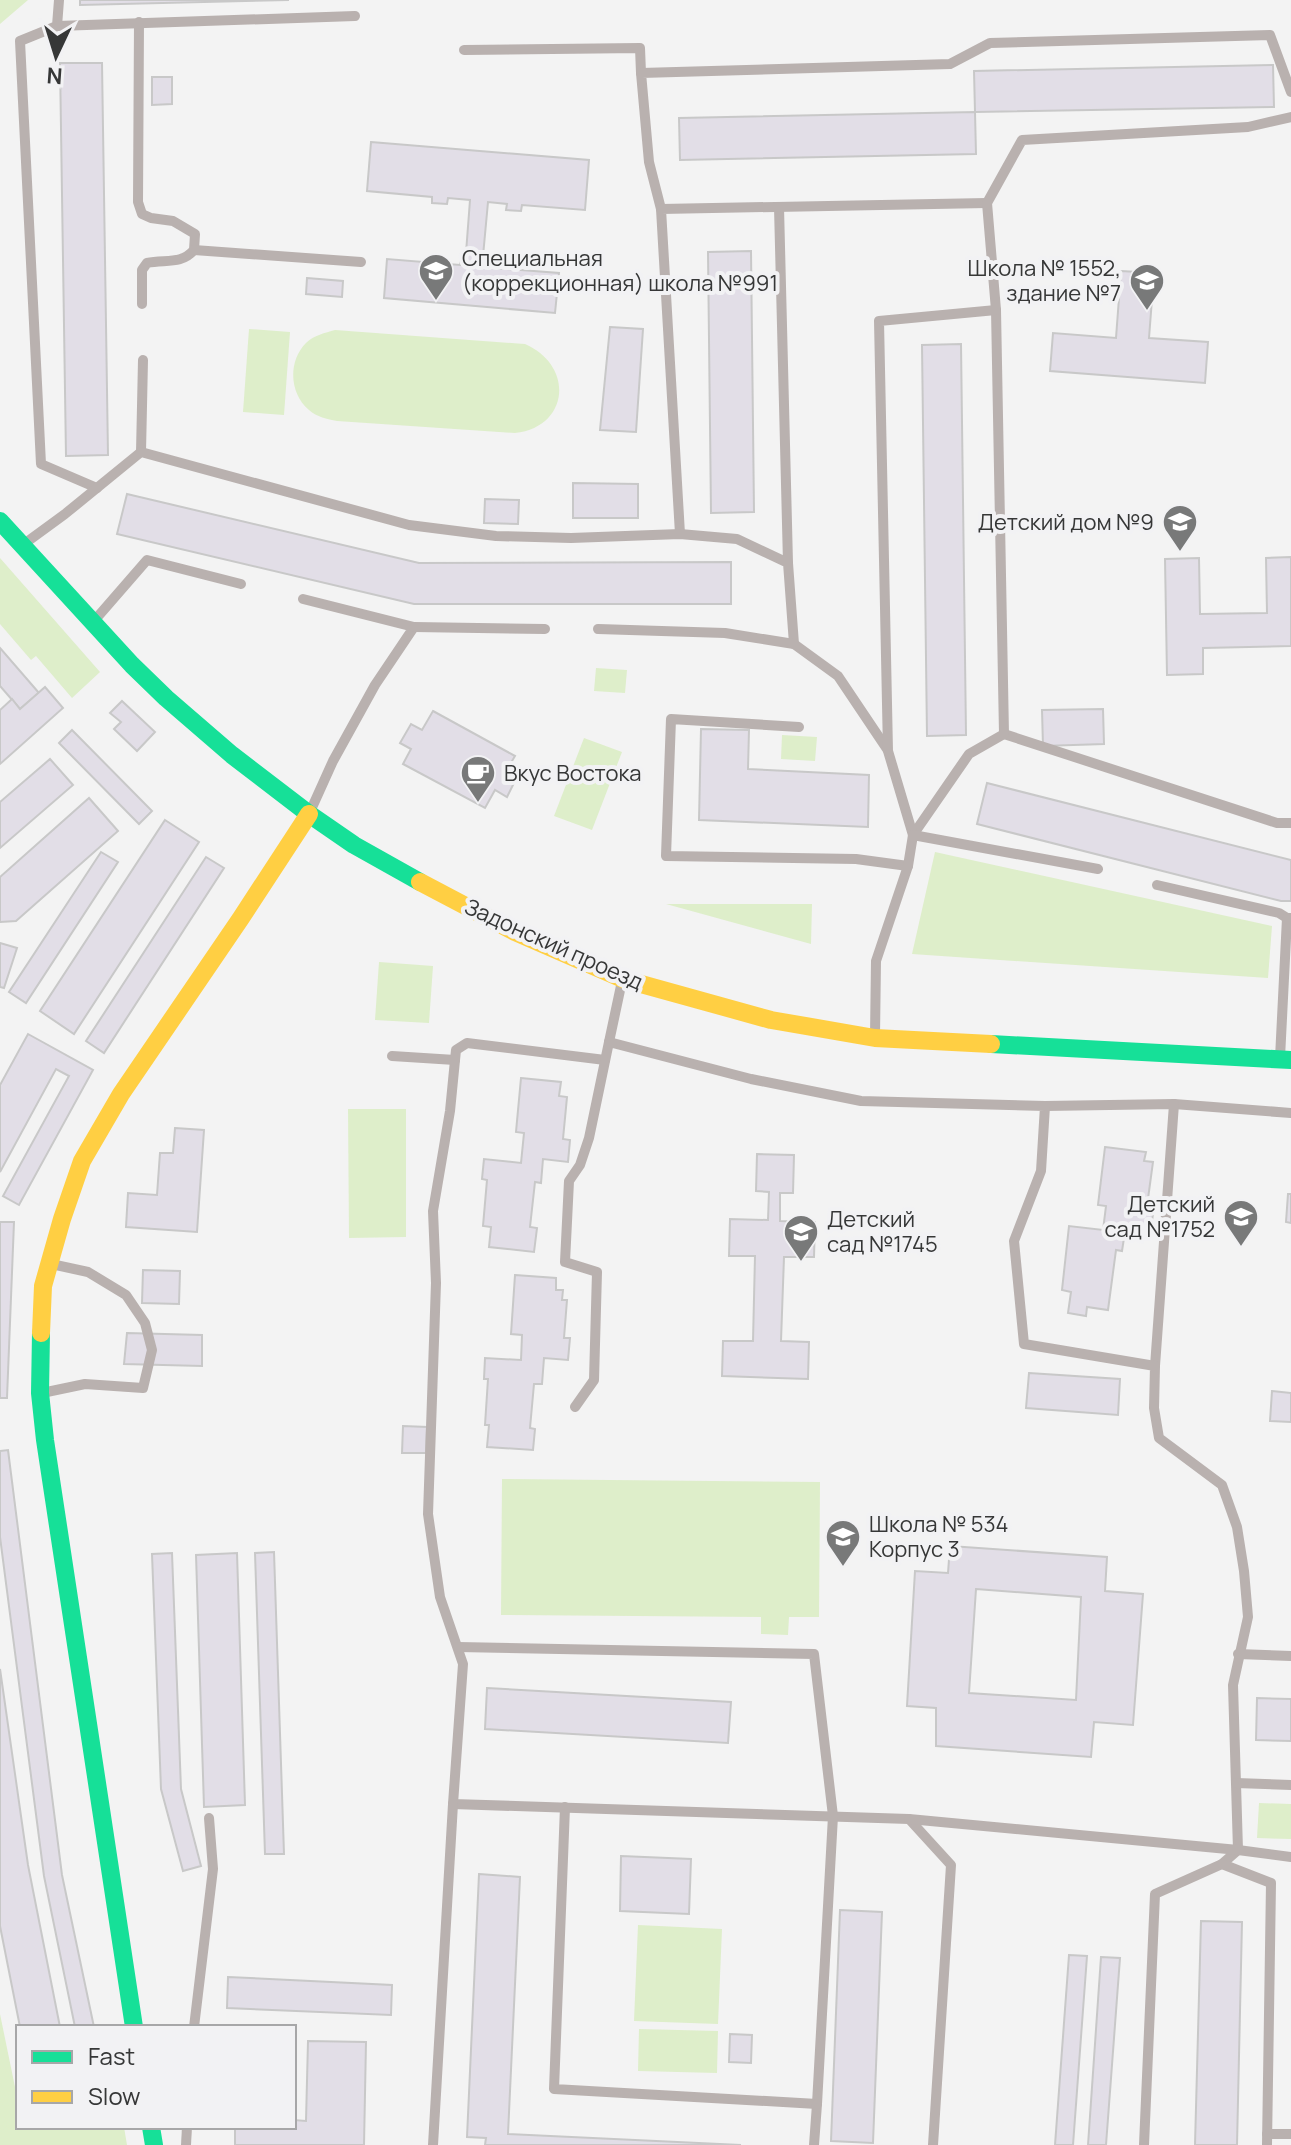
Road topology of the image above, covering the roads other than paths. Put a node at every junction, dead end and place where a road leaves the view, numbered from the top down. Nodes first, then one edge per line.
1 (59, 0) edge
2 (355, 16) dead end
3 (139, 22) junction
4 (57, 26) junction
5 (464, 50) dead end
6 (641, 73) junction
7 (1291, 92) edge
8 (1291, 117) edge
9 (987, 203) junction
10 (779, 207) junction
11 (661, 209) junction
12 (194, 250) junction
13 (361, 262) dead end
14 (142, 304) dead end
15 (996, 310) junction
16 (143, 360) dead end
17 (141, 452) junction
18 (97, 488) junction
19 (0, 521) edge
20 (680, 534) junction
21 (23, 545) junction
22 (788, 563) junction
23 (241, 584) dead end
24 (303, 599) dead end
25 (93, 622) junction
26 (414, 627) junction
27 (545, 629) dead end
28 (598, 629) dead end
29 (794, 644) junction
30 (799, 727) dead end
31 (1004, 734) junction
32 (888, 751) junction
33 (309, 814) junction
34 (1291, 823) edge
35 (913, 835) junction
36 (908, 866) junction
37 (1098, 869) dead end
38 (1157, 885) dead end
39 (1289, 918) edge
40 (623, 979) junction
41 (875, 1038) junction
42 (609, 1042) junction
43 (392, 1056) dead end
44 (455, 1060) junction
45 (605, 1060) junction
46 (1285, 1060) edge
47 (1174, 1104) junction
48 (1045, 1106) junction
49 (1291, 1113) edge
50 (49, 1264) junction
51 (1155, 1366) junction
52 (40, 1393) junction
53 (575, 1407) dead end
54 (458, 1647) junction
55 (1238, 1654) junction
56 (1291, 1656) edge
57 (1236, 1783) junction
58 (1291, 1785) edge
59 (453, 1804) junction
60 (565, 1807) junction
61 (833, 1816) junction
62 (209, 1818) dead end
63 (909, 1819) junction
64 (1238, 1850) junction
65 (1291, 1857) edge
66 (1222, 1864) junction
67 (134, 2025) edge
68 (194, 2025) edge
69 (817, 2104) junction
70 (1291, 2134) edge
71 (1267, 2139) edge
72 (433, 2145) edge
73 (814, 2145) edge
74 (933, 2145) edge
75 (1144, 2145) edge

1 - 4 lane
2 - 3 lane
3 - 4 lane
3 - 12 lane
4 - 18 lane
5 - 6 lane
6 - 7 lane
6 - 11 lane
8 - 9 lane
9 - 10 lane
9 - 15 lane
10 - 11 lane
10 - 22 lane
11 - 20 lane
12 - 13 lane
12 - 14 lane
15 - 31 lane
15 - 32 lane
16 - 17 lane
17 - 18 lane
17 - 20 lane
18 - 21 lane
19 - 21 street, Задонский проезд
20 - 22 lane
21 - 25 street, Задонский проезд
22 - 29 lane
23 - 25 lane
24 - 26 lane
25 - 33 street, Задонский проезд
26 - 27 lane
26 - 33 lane
28 - 29 lane
29 - 32 lane
30 - 36 lane
31 - 34 lane
31 - 35 lane
32 - 35 lane
33 - 40 street, Задонский проезд
33 - 50 street
35 - 36 lane
35 - 37 lane
36 - 41 lane
38 - 39 lane
39 - 46 lane
40 - 41 street, Задонский проезд
40 - 42 lane
41 - 46 street, Задонский проезд
42 - 45 lane
42 - 48 lane
43 - 44 lane
44 - 45 lane
44 - 54 lane
45 - 53 lane
47 - 48 lane
47 - 49 lane
47 - 51 lane
48 - 51 lane
50 - 52 street
50 - 52 lane
51 - 55 lane
52 - 67 street
54 - 59 lane
54 - 61 lane
55 - 56 lane
55 - 57 lane
57 - 58 lane
57 - 64 lane
59 - 60 lane
59 - 72 lane
60 - 61 lane
60 - 69 lane
61 - 63 lane
61 - 69 lane
62 - 68 lane
63 - 64 lane
63 - 74 lane
64 - 65 lane
64 - 66 lane
66 - 71 lane
66 - 75 lane
69 - 73 lane
70 - 71 lane

